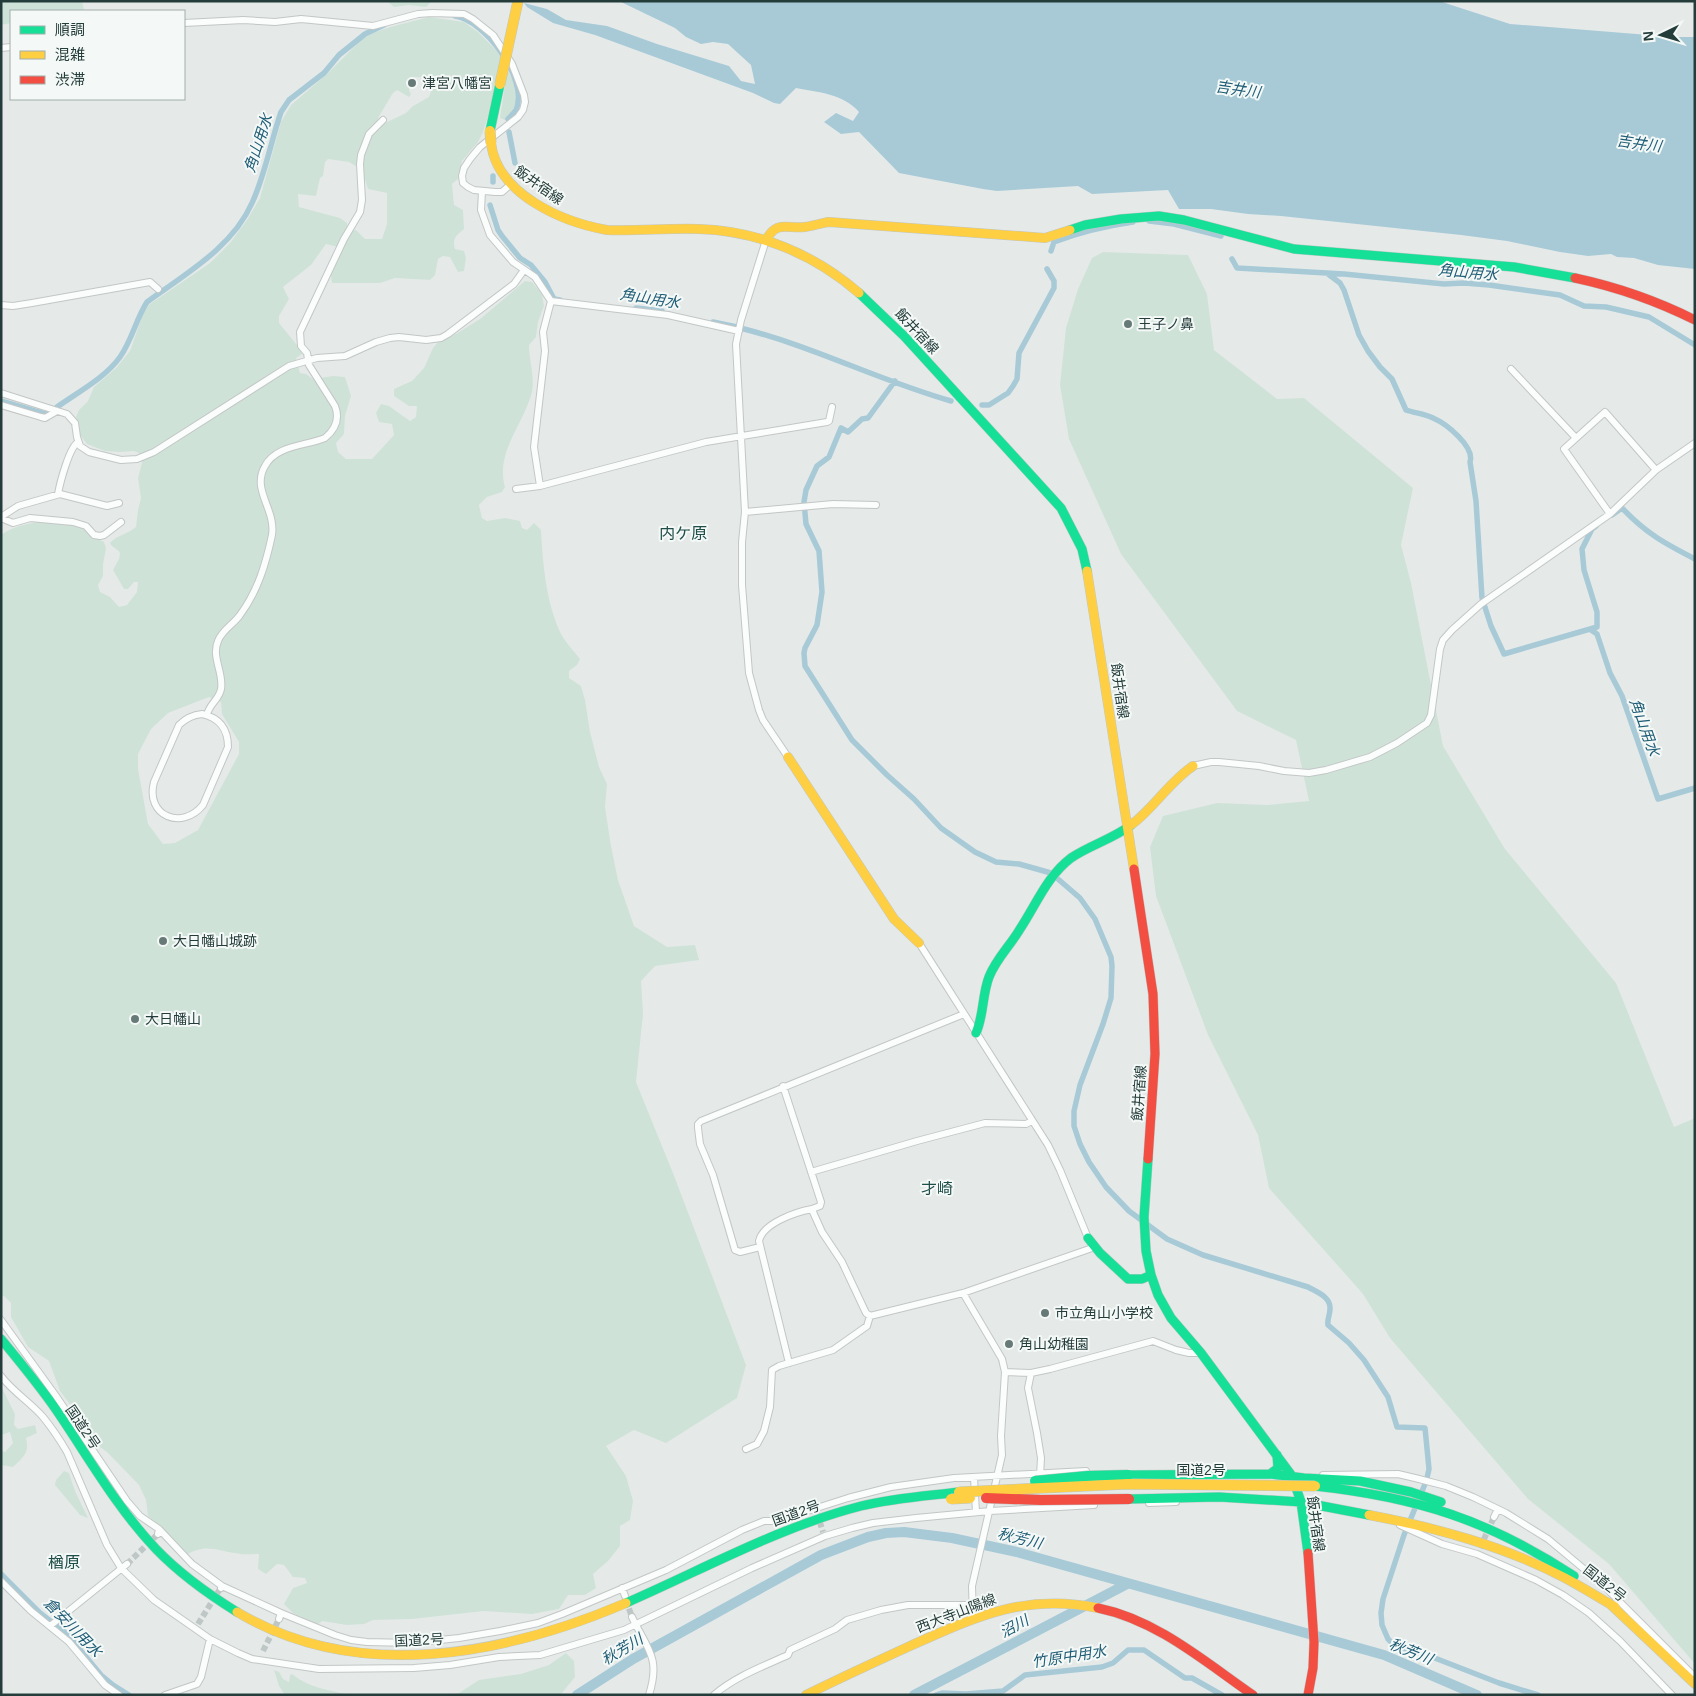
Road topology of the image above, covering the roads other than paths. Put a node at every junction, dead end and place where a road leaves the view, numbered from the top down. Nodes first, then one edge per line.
1 (518, 1) edge
2 (185, 24) edge
3 (383, 120) dead end
4 (511, 184) junction
5 (482, 191) junction
6 (766, 240) junction
7 (524, 270) junction
8 (158, 289) dead end
9 (552, 301) junction
10 (1, 305) edge
11 (1695, 320) edge
12 (739, 331) junction
13 (307, 360) junction
14 (1511, 369) dead end
15 (1, 393) edge
16 (1, 405) edge
17 (832, 407) dead end
18 (54, 410) junction
19 (741, 436) junction
20 (1576, 438) junction
21 (78, 442) junction
22 (1695, 443) edge
23 (1656, 470) junction
24 (540, 486) junction
25 (516, 489) dead end
26 (58, 494) junction
27 (120, 503) dead end
28 (876, 505) dead end
29 (745, 512) junction
30 (1610, 514) junction
31 (1, 517) edge
32 (121, 522) dead end
33 (207, 715) junction
34 (788, 757) joint
35 (1193, 766) joint
36 (1126, 829) junction
37 (919, 943) joint
38 (964, 1014) junction
39 (976, 1033) junction
40 (783, 1086) junction
41 (1032, 1121) junction
42 (811, 1172) junction
43 (812, 1209) junction
44 (1088, 1238) joint
45 (760, 1247) junction
46 (1095, 1247) junction
47 (1150, 1275) junction
48 (963, 1293) junction
49 (870, 1316) junction
50 (1, 1320) edge
51 (1, 1339) edge
52 (1201, 1353) junction
53 (789, 1363) junction
54 (1005, 1372) junction
55 (1031, 1373) junction
56 (1, 1376) edge
57 (746, 1449) dead end
58 (1277, 1454) junction
59 (1103, 1470) junction
60 (1040, 1473) junction
61 (1270, 1474) junction
62 (1219, 1475) junction
63 (996, 1476) junction
64 (1187, 1476) junction
65 (1292, 1476) junction
66 (974, 1478) junction
67 (1304, 1478) junction
68 (954, 1495) junction
69 (1409, 1496) junction
70 (1219, 1497) junction
71 (1302, 1502) junction
72 (1104, 1504) junction
73 (1040, 1507) junction
74 (1498, 1509) junction
75 (990, 1511) junction
76 (976, 1512) junction
77 (1494, 1517) tunnel mouth
78 (1418, 1528) junction
79 (124, 1566) junction
80 (1, 1581) edge
81 (622, 1588) junction
82 (625, 1596) tunnel mouth
83 (973, 1605) junction
84 (1615, 1607) junction
85 (632, 1617) tunnel mouth
86 (974, 1618) junction
87 (52, 1624) junction
88 (636, 1625) junction
89 (210, 1639) junction
90 (263, 1652) tunnel mouth
91 (259, 1659) junction
92 (1695, 1676) edge
93 (1695, 1684) edge
94 (811, 1694) edge
95 (119, 1695) edge
96 (164, 1695) edge
97 (649, 1695) edge
98 (714, 1695) edge
99 (1253, 1695) edge
100 (1308, 1695) edge
101 (1672, 1695) edge

1 - 4 main road, 飯井宿線, bridge
2 - 5 street
3 - 13 street
4 - 5 street
4 - 6 main road, 飯井宿線
5 - 7 street
6 - 11 main road
6 - 12 street
6 - 36 main road, 飯井宿線
7 - 9 street
7 - 13 street
8 - 10 street
9 - 12 street
9 - 24 street
12 - 19 street
13 - 21 street
13 - 33 street
14 - 20 street
15 - 18 street
16 - 18 street
17 - 19 street
18 - 21 street
19 - 24 street
19 - 29 street
20 - 23 street
20 - 30 street
21 - 26 street
22 - 23 street
23 - 30 street
24 - 25 street
26 - 27 street
26 - 31 street
28 - 29 street
29 - 34 street
30 - 35 street
31 - 32 street
33 - 33 street
34 - 37 main road
35 - 36 main road
36 - 39 main road
36 - 47 main road, 飯井宿線
37 - 38 street
38 - 39 street
38 - 40 street
39 - 41 street
40 - 42 street
40 - 45 street
41 - 42 street
41 - 44 street
42 - 43 street
43 - 45 street
43 - 49 street
44 - 46 main road
45 - 53 street
46 - 47 main road
46 - 48 street
47 - 52 main road, 飯井宿線
48 - 49 street
48 - 54 street
49 - 53 street
50 - 81 street
51 - 68 main road, 国道2号
52 - 55 street
52 - 58 main road, 飯井宿線
53 - 57 street
54 - 55 street
54 - 63 street
55 - 60 street
56 - 79 street
58 - 61 main road
58 - 65 main road, 飯井宿線
59 - 60 street
59 - 64 street
59 - 72 street
60 - 63 street
60 - 73 street
61 - 62 main road
61 - 65 main road
62 - 64 main road
62 - 70 street
63 - 66 street
63 - 75 street
64 - 68 main road, bridge
65 - 67 main road
65 - 71 main road, 飯井宿線
66 - 76 street
66 - 81 street
67 - 69 main road
67 - 74 street
68 - 69 main road, 国道2号, bridge
68 - 70 main road, bridge
69 - 84 main road, 国道2号
70 - 71 main road
70 - 72 street
71 - 78 main road
71 - 100 main road, 飯井宿線
72 - 73 street
73 - 75 street
74 - 77 street
74 - 92 street
75 - 76 street
75 - 83 street
76 - 88 street
78 - 84 main road
78 - 101 street
79 - 87 street
79 - 89 street
80 - 87 street
81 - 82 street
83 - 86 street
83 - 98 street
84 - 93 main road, 国道2号
85 - 88 street
86 - 94 main road, 西大寺山陽線
86 - 99 main road, 西大寺山陽線
87 - 95 street
88 - 91 street
88 - 97 street
89 - 91 street
89 - 96 street
90 - 91 street

